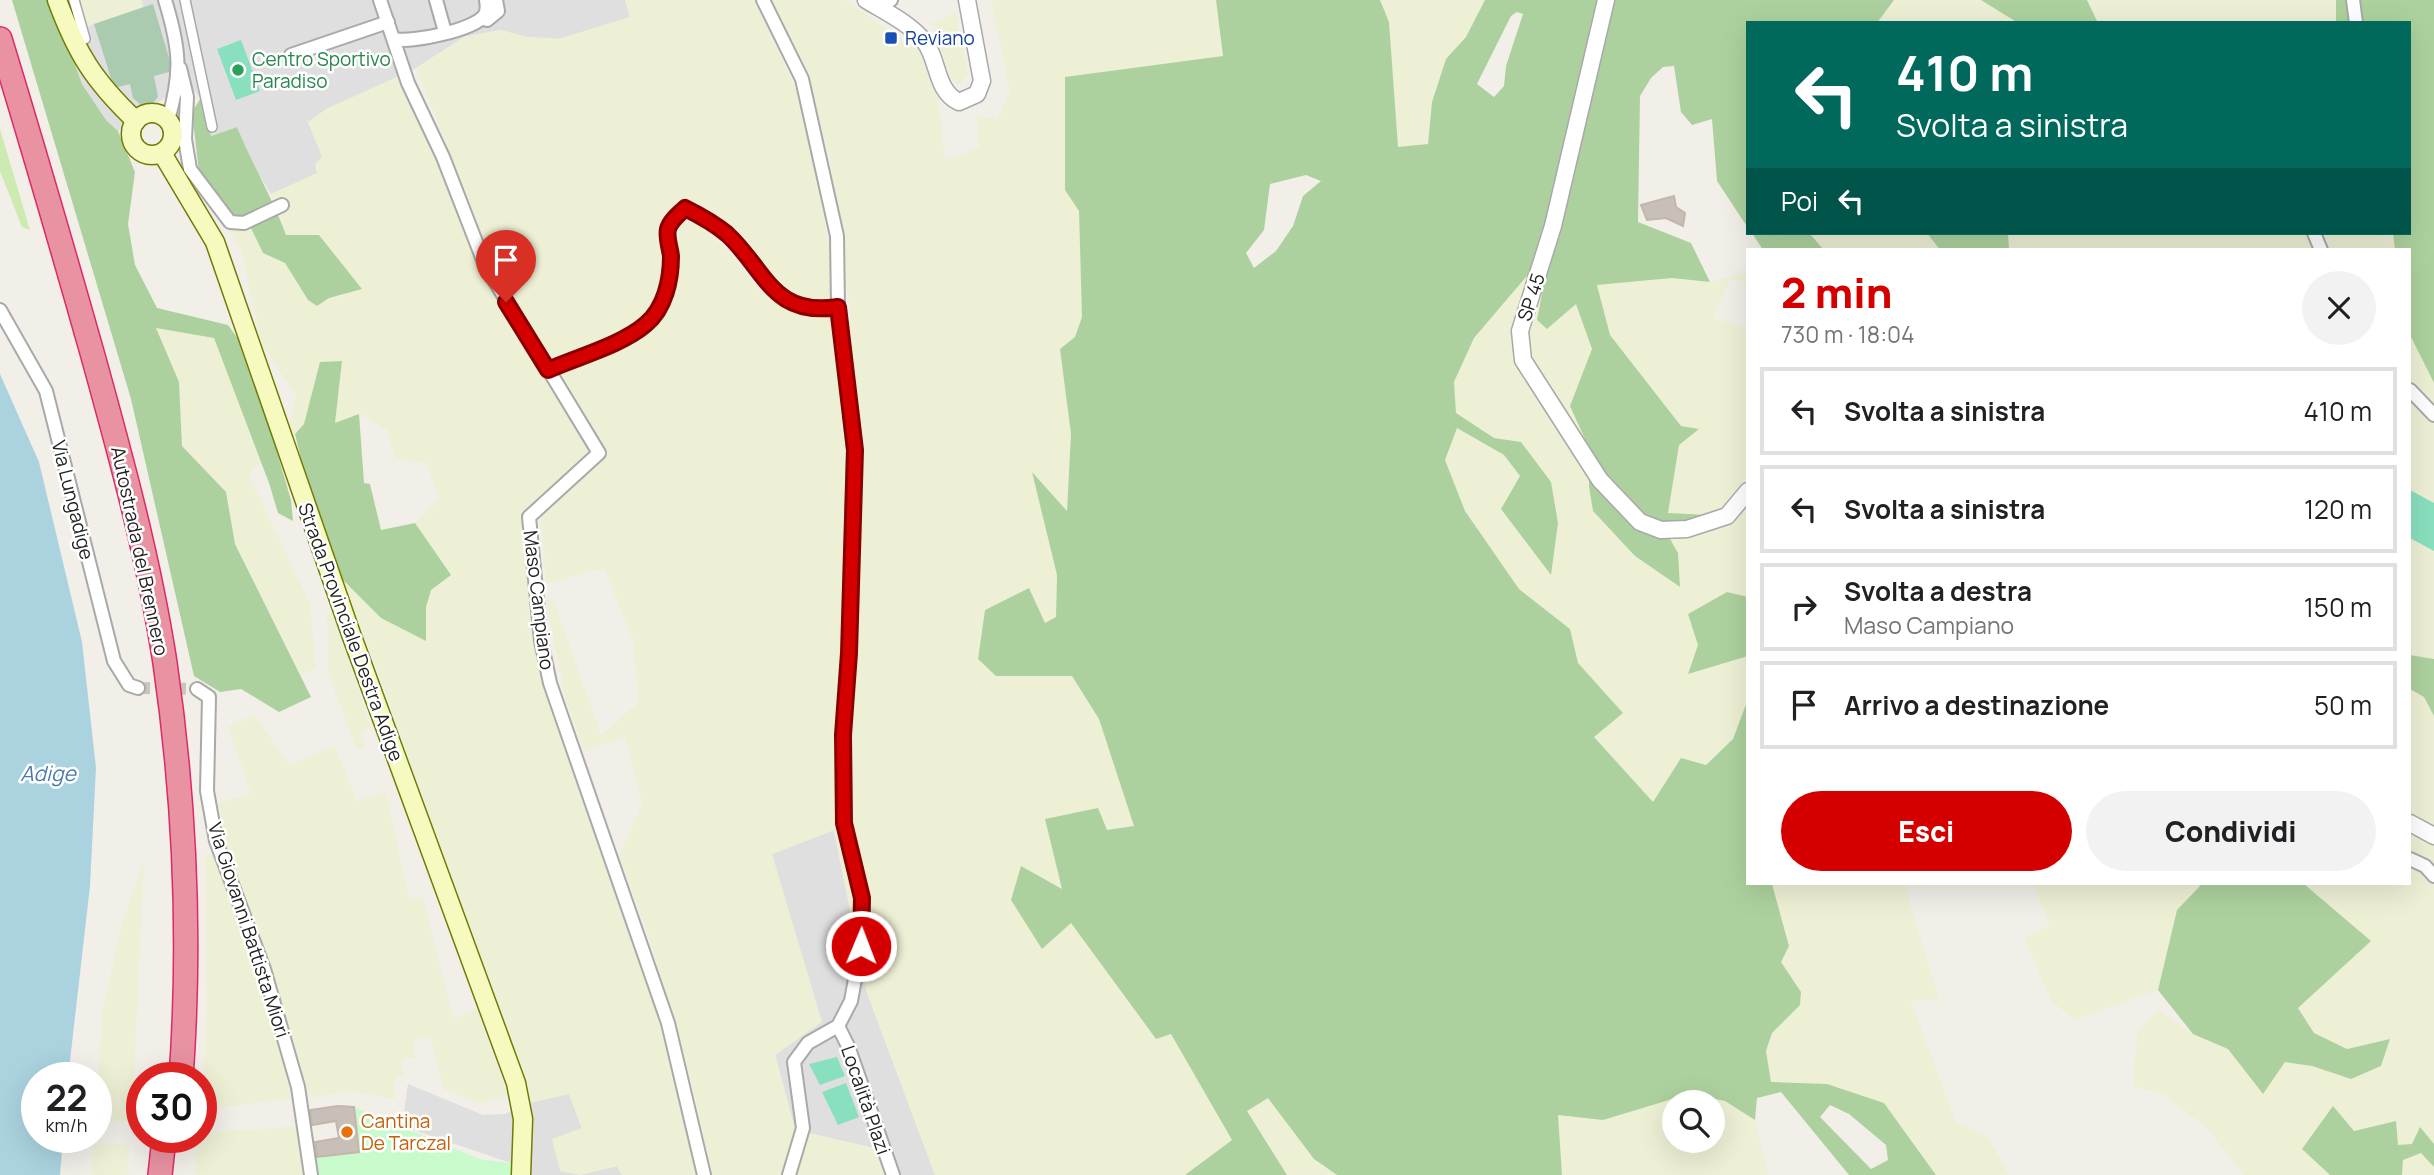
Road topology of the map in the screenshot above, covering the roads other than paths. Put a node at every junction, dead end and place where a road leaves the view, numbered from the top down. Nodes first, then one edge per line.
1 (57, 0) edge
2 (74, 0) edge
3 (165, 0) edge
4 (185, 0) edge
5 (380, 0) edge
6 (436, 0) edge
7 (486, 0) edge
8 (496, 0) edge
9 (762, 0) edge
10 (968, 0) edge
11 (1606, 0) edge
12 (2353, 0) edge
13 (879, 3) edge
14 (482, 18) junction
15 (2356, 21) edge
16 (388, 22) junction
17 (444, 32) junction
18 (0, 39) edge
19 (85, 39) dead end
20 (395, 39) junction
21 (291, 55) dead end
22 (180, 68) junction
23 (0, 85) edge
24 (168, 120) junction
25 (136, 121) junction
26 (212, 127) dead end
27 (162, 153) junction
28 (282, 205) dead end
29 (838, 307) junction
30 (0, 310) edge
31 (548, 370) junction
32 (2411, 391) edge
33 (2434, 415) edge
34 (1746, 493) edge
35 (138, 688) dead end
36 (198, 689) dead end
37 (2411, 824) edge
38 (2434, 836) edge
39 (2411, 859) edge
40 (2434, 876) edge
41 (838, 1026) junction
42 (169, 1062) edge
43 (182, 1062) edge
44 (162, 1153) edge
45 (176, 1153) edge
46 (160, 1175) edge
47 (174, 1175) edge
48 (311, 1175) edge
49 (521, 1175) edge
50 (704, 1175) edge
51 (789, 1175) edge
52 (893, 1175) edge

1 - 25 main road
2 - 19 street
3 - 22 street
4 - 26 street
5 - 16 street, Maso Campiano
6 - 17 street
7 - 14 street
8 - 14 street
9 - 29 street
10 - 13 street
11 - 34 street, SP 45
12 - 15 street
14 - 17 street
16 - 20 street, Maso Campiano
16 - 21 street
17 - 20 street
18 - 43 highway, Autostrada del Brennero
20 - 31 street, Maso Campiano
22 - 24 street
22 - 28 street
23 - 42 highway, Autostrada del Brennero
24 - 25 main road
24 - 27 main road
25 - 27 main road
27 - 49 main road, Strada Provinciale Destra Adige
29 - 31 street
29 - 41 street
30 - 35 street, Via Lungadige
31 - 50 street, Maso Campiano
32 - 33 street
36 - 48 street, Via Giovanni Battista Miori
37 - 38 street
39 - 40 street
41 - 51 street
41 - 52 street, Località Plazi
44 - 46 highway
45 - 47 highway

